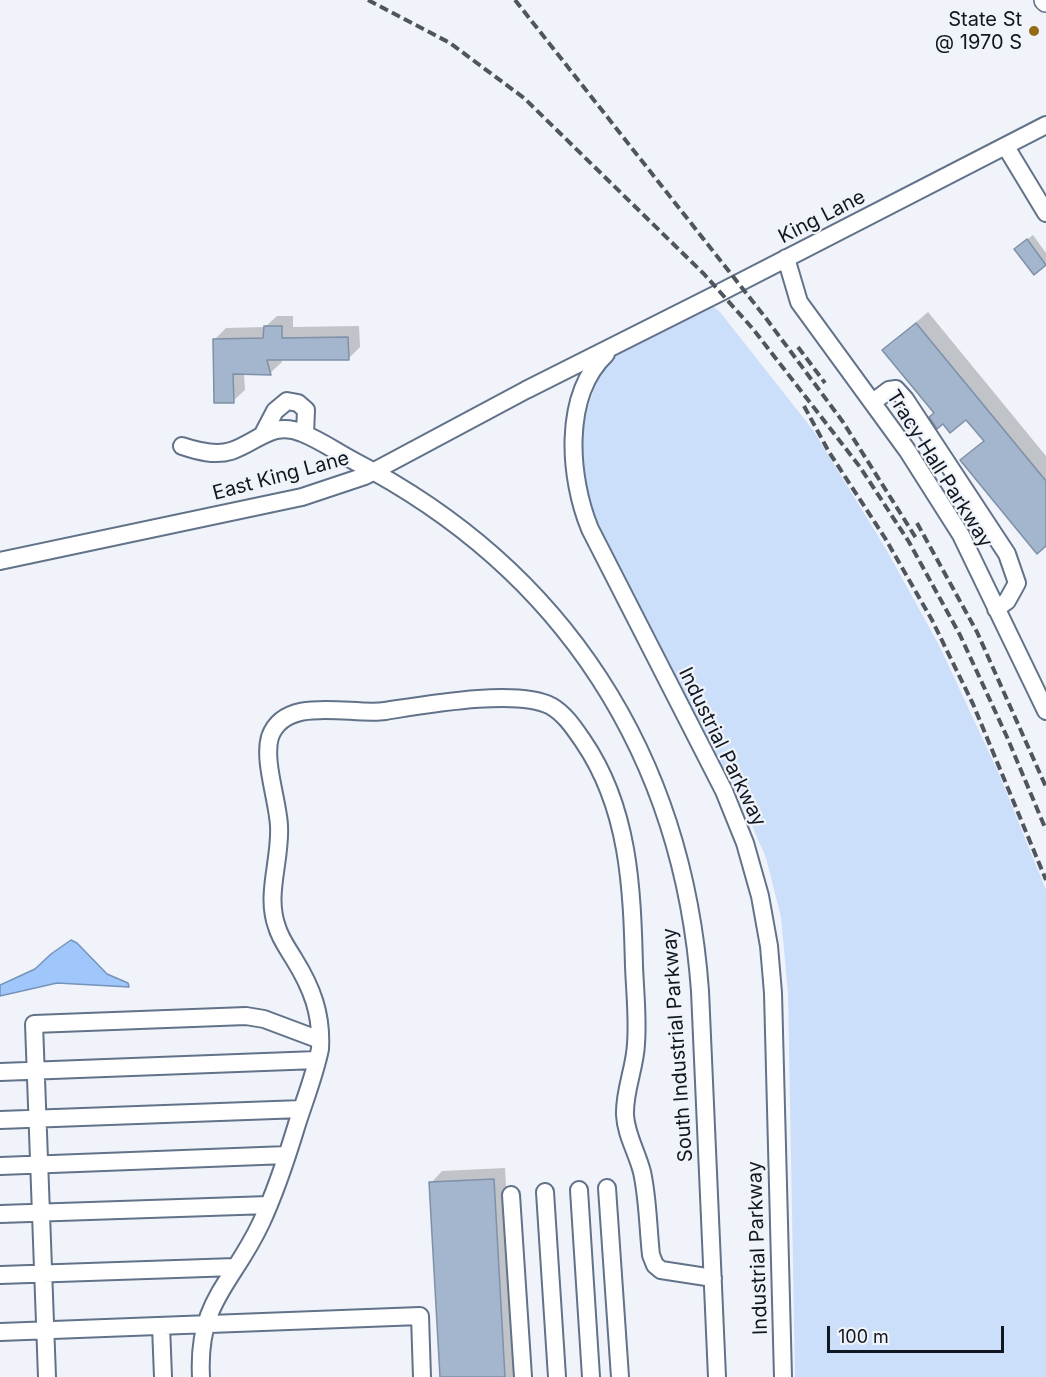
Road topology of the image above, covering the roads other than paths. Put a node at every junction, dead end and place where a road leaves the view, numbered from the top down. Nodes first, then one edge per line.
1 (1046, 125) edge
2 (1006, 147) junction
3 (1046, 213) edge
4 (786, 258) junction
5 (617, 345) junction
6 (873, 402) junction
7 (264, 432) junction
8 (305, 434) junction
9 (182, 446) dead end
10 (942, 458) junction
11 (920, 471) junction
12 (374, 472) junction
13 (986, 522) junction
14 (961, 535) junction
15 (0, 561) edge
16 (996, 609) junction
17 (1046, 711) edge
18 (320, 1040) junction
19 (318, 1060) junction
20 (36, 1070) junction
21 (0, 1072) edge
22 (302, 1109) junction
23 (37, 1119) junction
24 (0, 1120) edge
25 (287, 1155) junction
26 (39, 1165) junction
27 (0, 1166) edge
28 (607, 1188) dead end
29 (579, 1190) dead end
30 (545, 1192) dead end
31 (511, 1194) dead end
32 (269, 1205) junction
33 (41, 1213) junction
34 (0, 1214) edge
35 (235, 1267) junction
36 (43, 1274) junction
37 (0, 1275) edge
38 (713, 1278) junction
39 (204, 1324) junction
40 (161, 1326) junction
41 (45, 1330) junction
42 (0, 1332) edge
43 (47, 1377) edge
44 (163, 1377) edge
45 (201, 1377) edge
46 (422, 1377) edge
47 (523, 1377) edge
48 (557, 1377) edge
49 (591, 1377) edge
50 (620, 1377) edge
51 (717, 1377) edge
52 (783, 1377) edge

1 - 2 street, King Lane
2 - 3 street
2 - 4 street, King Lane
4 - 5 street, King Lane
4 - 6 street, Tracy Hall Parkway
5 - 12 street, East King Lane
5 - 52 street, Industrial Parkway
6 - 10 street
6 - 11 street, Tracy Hall Parkway
7 - 8 street
7 - 8 street
7 - 9 street
8 - 12 street, South Industrial Parkway
10 - 11 street
10 - 13 street
11 - 14 street, Tracy Hall Parkway
12 - 15 street, East King Lane
12 - 38 street, South Industrial Parkway
13 - 14 street
13 - 16 street
14 - 16 street, Tracy Hall Parkway
16 - 17 street, Tracy Hall Parkway
18 - 19 street
18 - 20 street
18 - 38 street
19 - 20 street
19 - 22 street
20 - 21 street
20 - 23 street
22 - 23 street
22 - 25 street
23 - 24 street
23 - 26 street
25 - 26 street
25 - 32 street
26 - 27 street
26 - 33 street
28 - 50 street
29 - 49 street
30 - 48 street
31 - 47 street
32 - 33 street
32 - 35 street
33 - 34 street
33 - 36 street
35 - 36 street
35 - 39 street
36 - 37 street
36 - 41 street
38 - 51 street, South Industrial Parkway
39 - 40 street
39 - 45 street
39 - 46 street
40 - 41 street
40 - 44 street
41 - 42 street
41 - 43 street

